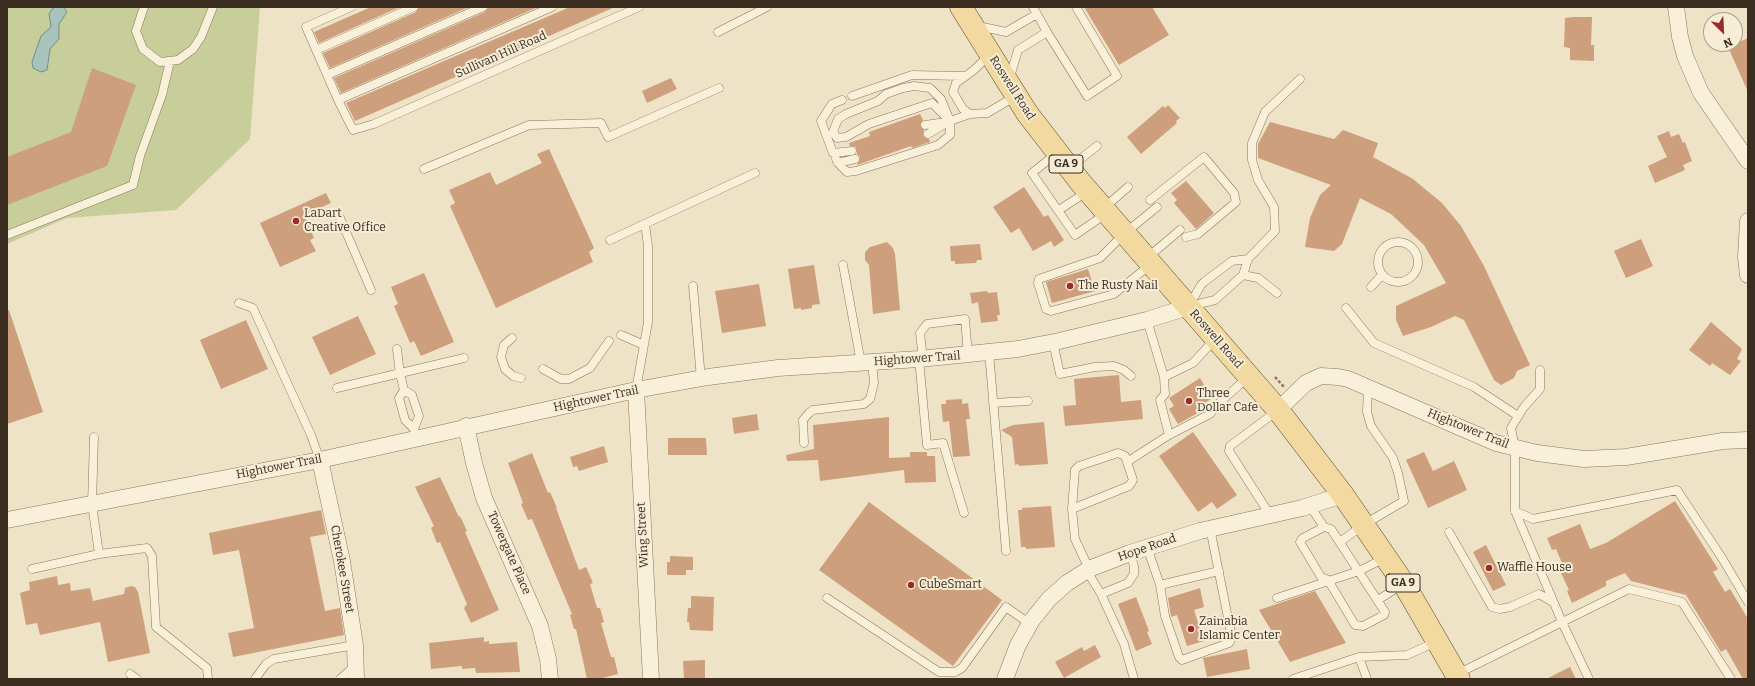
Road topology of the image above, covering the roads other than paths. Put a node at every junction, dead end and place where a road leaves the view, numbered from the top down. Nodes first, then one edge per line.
1 (144, 7) edge
2 (213, 7) edge
3 (351, 7) edge
4 (414, 7) edge
5 (483, 7) edge
6 (552, 7) edge
7 (639, 7) edge
8 (767, 7) edge
9 (1076, 7) edge
10 (1676, 7) edge
11 (1035, 11) edge
12 (966, 16) edge
13 (718, 32) dead end
14 (1047, 32) junction
15 (316, 50) junction
16 (990, 54) junction
17 (170, 61) junction
18 (327, 76) junction
19 (963, 76) junction
20 (1300, 79) dead end
21 (719, 88) dead end
22 (1012, 90) junction
23 (852, 96) dead end
24 (338, 100) junction
25 (842, 100) dead end
26 (970, 114) junction
27 (950, 121) junction
28 (925, 125) dead end
29 (830, 133) junction
30 (928, 134) dead end
31 (1096, 146) dead end
32 (833, 153) junction
33 (1063, 160) junction
34 (1748, 161) edge
35 (838, 163) junction
36 (424, 170) dead end
37 (755, 173) dead end
38 (1128, 187) dead end
39 (1088, 191) junction
40 (1150, 200) dead end
41 (1157, 207) dead end
42 (1058, 210) junction
43 (1105, 211) junction
44 (340, 218) dead end
45 (1748, 221) edge
46 (645, 224) junction
47 (1180, 230) dead end
48 (1125, 233) junction
49 (7, 235) edge
50 (1186, 237) dead end
51 (610, 240) dead end
52 (1248, 259) junction
53 (1149, 261) junction
54 (843, 265) dead end
55 (1243, 275) junction
56 (1382, 275) junction
57 (1748, 275) edge
58 (693, 286) dead end
59 (1371, 287) dead end
60 (371, 290) dead end
61 (1277, 293) dead end
62 (239, 303) dead end
63 (1188, 307) junction
64 (1346, 308) dead end
65 (1147, 320) junction
66 (621, 335) dead end
67 (512, 338) dead end
68 (1215, 338) junction
69 (609, 340) dead end
70 (1053, 342) junction
71 (644, 345) junction
72 (397, 349) dead end
73 (989, 352) junction
74 (968, 355) junction
75 (464, 358) dead end
76 (921, 359) junction
77 (866, 363) junction
78 (543, 369) dead end
79 (1540, 370) dead end
80 (400, 374) junction
81 (1131, 376) dead end
82 (1248, 376) junction
83 (1164, 377) junction
84 (521, 378) dead end
85 (701, 379) junction
86 (337, 388) dead end
87 (1368, 388) junction
88 (404, 390) junction
89 (636, 390) junction
90 (1028, 401) dead end
91 (993, 403) junction
92 (1278, 410) junction
93 (1518, 416) junction
94 (466, 426) junction
95 (415, 434) junction
96 (1169, 435) junction
97 (94, 437) dead end
98 (1748, 440) edge
99 (804, 443) dead end
100 (1515, 448) junction
101 (1126, 459) junction
102 (320, 460) junction
103 (1343, 495) junction
104 (92, 504) junction
105 (1310, 506) junction
106 (1072, 509) junction
107 (1515, 511) junction
108 (964, 512) dead end
109 (1270, 515) junction
110 (7, 520) edge
111 (1363, 525) junction
112 (1324, 527) junction
113 (1210, 528) junction
114 (1449, 532) dead end
115 (1340, 542) junction
116 (1147, 547) junction
117 (1006, 551) dead end
118 (1130, 553) junction
119 (99, 554) junction
120 (1386, 558) junction
121 (32, 569) dead end
122 (1088, 570) junction
123 (1219, 571) junction
124 (1359, 571) junction
125 (1328, 580) junction
126 (1404, 584) junction
127 (1160, 585) junction
128 (1100, 594) junction
129 (827, 598) dead end
130 (1278, 598) dead end
131 (1378, 600) junction
132 (1748, 602) edge
133 (1554, 603) junction
134 (1562, 622) junction
135 (1030, 624) junction
136 (1439, 641) junction
137 (355, 645) junction
138 (1359, 657) junction
139 (356, 672) edge
140 (1458, 677) edge
141 (208, 679) edge
142 (255, 679) edge
143 (340, 679) edge
144 (550, 679) edge
145 (651, 679) edge
146 (1005, 679) edge
147 (1134, 679) edge
148 (1293, 679) edge
149 (1367, 679) edge
150 (1589, 679) edge
151 (1731, 679) edge

1 - 17 lane
2 - 17 lane
3 - 15 lane
4 - 15 lane
5 - 18 lane
6 - 24 lane
7 - 24 lane, Sullivan Hill Road
8 - 13 lane
9 - 14 lane
10 - 34 street
11 - 12 lane
11 - 14 lane
12 - 16 main road, Roswell Road / GA 9
14 - 22 lane
15 - 18 lane
16 - 19 lane
16 - 22 main road, Roswell Road / GA 9
17 - 49 lane
18 - 24 lane
19 - 23 lane
19 - 26 lane
20 - 52 lane
21 - 36 lane
22 - 26 lane
22 - 33 main road, Roswell Road / GA 9
25 - 29 lane
26 - 27 lane
27 - 28 lane
27 - 29 lane
27 - 29 lane
27 - 30 lane
27 - 35 lane
29 - 32 lane
31 - 33 lane
32 - 35 lane
32 - 35 lane
33 - 39 main road, Roswell Road / GA 9
33 - 42 lane
37 - 46 lane
38 - 43 lane
39 - 42 lane
39 - 43 main road, Roswell Road / GA 9
40 - 50 lane
41 - 48 lane
42 - 43 lane
43 - 48 main road, Roswell Road / GA 9
44 - 60 lane
45 - 57 street
46 - 51 lane
46 - 71 lane
47 - 53 lane
48 - 53 main road, Roswell Road / GA 9
48 - 53 lane
52 - 55 lane
52 - 63 lane
53 - 63 main road, Roswell Road / GA 9
54 - 77 lane
55 - 61 lane
55 - 63 lane
56 - 56 lane
56 - 59 lane
58 - 85 lane
62 - 102 lane
63 - 65 street, Hightower Trail
63 - 68 main road, Roswell Road / GA 9
64 - 93 lane
65 - 70 street, Hightower Trail
65 - 83 lane
66 - 71 lane
67 - 84 lane
68 - 82 main road, Roswell Road / GA 9
68 - 83 lane
69 - 78 lane
70 - 73 street, Hightower Trail
70 - 81 lane
71 - 89 lane
72 - 80 lane
73 - 74 street, Hightower Trail
73 - 91 lane
74 - 76 street, Hightower Trail
74 - 76 lane
75 - 80 lane
76 - 77 street, Hightower Trail
76 - 108 lane
77 - 85 street, Hightower Trail
77 - 99 lane
79 - 93 lane
80 - 86 lane
80 - 88 lane
82 - 92 main road, Roswell Road / GA 9
82 - 96 lane
83 - 96 lane
85 - 89 street, Hightower Trail
87 - 92 street, Hightower Trail
87 - 100 street, Hightower Trail
87 - 111 lane
88 - 95 lane
88 - 95 lane
89 - 94 street, Hightower Trail
89 - 145 street, Wing Street
90 - 91 lane
91 - 117 lane
92 - 103 main road, Roswell Road / GA 9
92 - 109 lane
93 - 100 lane
94 - 95 street, Hightower Trail
94 - 144 street, Towergate Place
95 - 102 street, Hightower Trail
96 - 101 lane
97 - 104 lane
98 - 100 street, Hightower Trail
100 - 107 lane
101 - 106 lane
101 - 106 lane
102 - 104 street, Hightower Trail
102 - 137 street, Cherokee Street
103 - 105 street, Hope Road
103 - 111 main road, Roswell Road / GA 9
104 - 110 street, Hightower Trail
104 - 119 lane
105 - 109 street, Hope Road
105 - 112 lane
106 - 122 lane
107 - 132 lane
107 - 133 lane
109 - 113 street, Hope Road
111 - 115 lane
111 - 120 main road, Roswell Road / GA 9
112 - 115 lane
112 - 125 lane
113 - 116 street, Hope Road
113 - 123 lane
114 - 133 lane
115 - 124 lane
116 - 118 street, Hope Road
116 - 127 lane
118 - 122 street, Hope Road
118 - 128 lane
119 - 121 lane
119 - 141 lane
120 - 124 lane
120 - 126 main road, Roswell Road / GA 9
122 - 128 lane
122 - 135 street, Hope Road
123 - 127 lane
123 - 127 lane
124 - 125 lane
124 - 131 lane
125 - 130 lane
125 - 131 lane
126 - 131 lane
126 - 136 main road, Roswell Road / GA 9
128 - 147 lane
129 - 135 lane
133 - 134 lane
134 - 140 lane
134 - 150 lane
134 - 151 lane
135 - 146 street, Hope Road
136 - 138 lane
136 - 140 main road, Roswell Road / GA 9
137 - 139 street, Cherokee Street
137 - 142 lane
138 - 148 lane
138 - 149 lane
139 - 143 lane

